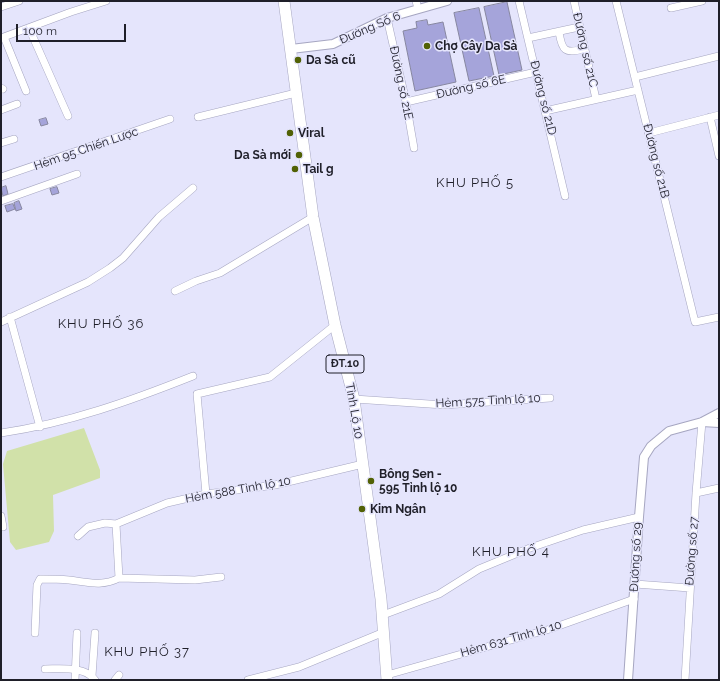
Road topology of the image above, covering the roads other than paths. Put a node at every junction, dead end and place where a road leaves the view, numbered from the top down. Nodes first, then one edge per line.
1 (20, 1) edge
2 (106, 1) edge
3 (284, 1) edge
4 (447, 1) edge
5 (519, 1) edge
6 (574, 1) edge
7 (616, 1) edge
8 (702, 1) edge
9 (417, 5) edge
10 (1, 7) edge
11 (671, 8) dead end
12 (387, 18) junction
13 (579, 27) junction
14 (29, 28) junction
15 (559, 32) junction
16 (3, 37) edge
17 (528, 38) junction
18 (291, 49) junction
19 (584, 49) junction
20 (719, 56) edge
21 (536, 72) junction
22 (635, 77) junction
23 (638, 90) junction
24 (26, 91) dead end
25 (296, 93) junction
26 (596, 99) junction
27 (406, 102) junction
28 (17, 104) dead end
29 (1, 110) edge
30 (545, 111) junction
31 (719, 115) edge
32 (68, 116) dead end
33 (198, 117) dead end
34 (710, 117) junction
35 (170, 119) dead end
36 (649, 133) junction
37 (14, 139) dead end
38 (1, 142) edge
39 (414, 148) dead end
40 (719, 156) edge
41 (76, 174) dead end
42 (1, 177) edge
43 (193, 188) dead end
44 (565, 196) dead end
45 (1, 201) edge
46 (313, 217) junction
47 (175, 292) dead end
48 (10, 317) junction
49 (719, 317) edge
50 (1, 322) edge
51 (335, 325) junction
52 (193, 376) dead end
53 (550, 398) dead end
54 (354, 399) junction
55 (719, 412) edge
56 (702, 422) junction
57 (719, 423) edge
58 (40, 427) junction
59 (1, 433) edge
60 (363, 464) junction
61 (719, 488) edge
62 (696, 493) junction
63 (206, 494) junction
64 (1, 516) edge
65 (638, 517) junction
66 (116, 524) junction
67 (3, 527) dead end
68 (78, 536) dead end
69 (222, 577) dead end
70 (119, 578) junction
71 (635, 584) junction
72 (690, 588) junction
73 (634, 599) junction
74 (383, 615) junction
75 (384, 632) junction
76 (35, 633) dead end
77 (77, 633) dead end
78 (95, 633) dead end
79 (45, 668) dead end
80 (75, 669) junction
81 (94, 678) edge
82 (387, 678) edge
83 (75, 680) edge
84 (248, 680) edge
85 (628, 680) edge
86 (685, 680) edge

1 - 10 street
2 - 14 street
3 - 18 main road, ĐT.10
4 - 9 street, Đường Số 6
5 - 17 street, Đường số 21D
6 - 13 street, Đường số 21C
7 - 22 street, Đường số 21B
8 - 11 street
9 - 12 street, Đường Số 6
12 - 18 street, Đường Số 6
12 - 27 street, Đường số 21E
13 - 15 street
13 - 19 street, Đường số 21C
14 - 16 street
14 - 32 street
15 - 17 street
15 - 19 street
16 - 24 street
17 - 21 street, Đường số 21D
18 - 25 main road, Tỉnh Lộ 10 / ĐT.10
19 - 26 street, Đường số 21C
20 - 22 street
21 - 27 street, Đường số 6E
21 - 30 street, Đường số 21D
22 - 23 street, Đường số 21B
23 - 26 street
23 - 36 street, Đường số 21B
25 - 33 street
25 - 46 main road, Tỉnh Lộ 10 / ĐT.10
26 - 30 street
27 - 39 street, Đường số 21E
28 - 29 street
30 - 44 street, Đường số 21D
31 - 34 street
34 - 36 street
34 - 40 street
35 - 42 street, Hẻm 95 Chiến Lược
36 - 49 street, Đường số 21B
37 - 38 street
41 - 45 street
43 - 48 street
46 - 47 street
46 - 51 main road, Tỉnh Lộ 10 / ĐT.10
48 - 50 street
48 - 58 street
51 - 54 main road, Tỉnh Lộ 10 / ĐT.10
51 - 63 street
52 - 58 street
53 - 54 street, Hẻm 575 Tỉnh lộ 10
54 - 60 main road, Tỉnh Lộ 10 / ĐT.10
55 - 56 street
56 - 57 street
56 - 62 street, Đường số 27
56 - 65 street, Đường số 29
58 - 59 street
60 - 63 street, Hẻm 588 Tỉnh lộ 10
60 - 74 main road, Tỉnh Lộ 10 / ĐT.10
61 - 62 street
62 - 72 street, Đường số 27
63 - 66 street, Hẻm 588 Tỉnh lộ 10
64 - 67 street
65 - 71 street, Đường số 29
65 - 74 street
66 - 68 street, Hẻm 588 Tỉnh lộ 10
66 - 70 street
69 - 70 street
70 - 76 street
71 - 72 street
71 - 73 street, Đường số 29
72 - 86 street, Đường số 27
73 - 82 street, Hẻm 631 Tỉnh lộ 10
73 - 85 street, Đường số 29
74 - 75 main road, Tỉnh Lộ 10 / ĐT.10
75 - 82 main road, Tỉnh Lộ 10 / ĐT.10
75 - 84 street
77 - 80 street
78 - 81 street
79 - 80 street
80 - 81 street
80 - 83 street

